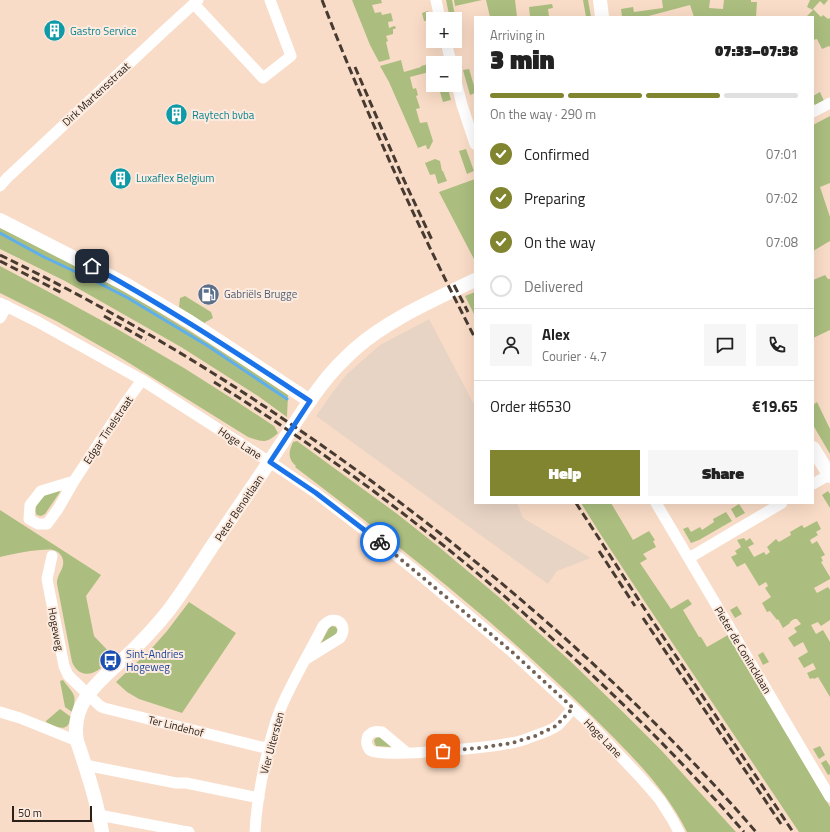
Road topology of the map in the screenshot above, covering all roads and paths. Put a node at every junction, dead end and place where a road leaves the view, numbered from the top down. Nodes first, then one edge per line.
1 (270, 0) edge
2 (436, 0) edge
3 (600, 0) edge
4 (196, 2) edge
5 (439, 12) edge
6 (602, 16) edge
7 (459, 92) edge
8 (830, 103) edge
9 (814, 111) edge
10 (474, 141) edge
11 (0, 186) edge
12 (0, 220) edge
13 (474, 280) edge
14 (4, 304) edge
15 (0, 318) edge
16 (142, 380) junction
17 (310, 401) junction
18 (814, 450) edge
19 (270, 462) junction
20 (830, 476) edge
21 (74, 481) dead end
22 (814, 484) edge
23 (657, 504) edge
24 (780, 504) edge
25 (52, 556) dead end
26 (689, 558) junction
27 (306, 659) dead end
28 (88, 695) junction
29 (573, 708) junction
30 (0, 712) edge
31 (77, 741) junction
32 (268, 747) junction
33 (407, 753) dead end
34 (85, 765) junction
35 (830, 797) edge
36 (259, 798) junction
37 (99, 815) junction
38 (102, 832) edge
39 (190, 832) edge
40 (255, 832) edge
41 (679, 832) edge

1 - 4 street, Dirk Martensstraat
2 - 5 street
3 - 6 street
4 - 11 street, Dirk Martensstraat
7 - 10 street
8 - 9 street
12 - 17 street
13 - 17 street, Peter Benoitlaan
14 - 15 street
14 - 16 street, Hoge Lane
16 - 19 street, Hoge Lane
16 - 21 street, Edgar Tinelstraat
17 - 19 street, Peter Benoitlaan
18 - 20 street
19 - 28 street, Peter Benoitlaan
19 - 29 street, Hoge Lane
20 - 22 street
23 - 26 street, Pieter de Conincklaan
24 - 26 street
25 - 28 street, Hogeweg
26 - 35 street, Pieter de Conincklaan
27 - 32 street, Vier Uitersten
28 - 31 street
28 - 32 street, Ter Lindehof
29 - 33 street
29 - 41 street, Hoge Lane
30 - 31 street
31 - 34 street
32 - 36 street, Vier Uitersten
34 - 36 street
34 - 37 street
36 - 40 street, Vier Uitersten
37 - 38 street
37 - 39 street

